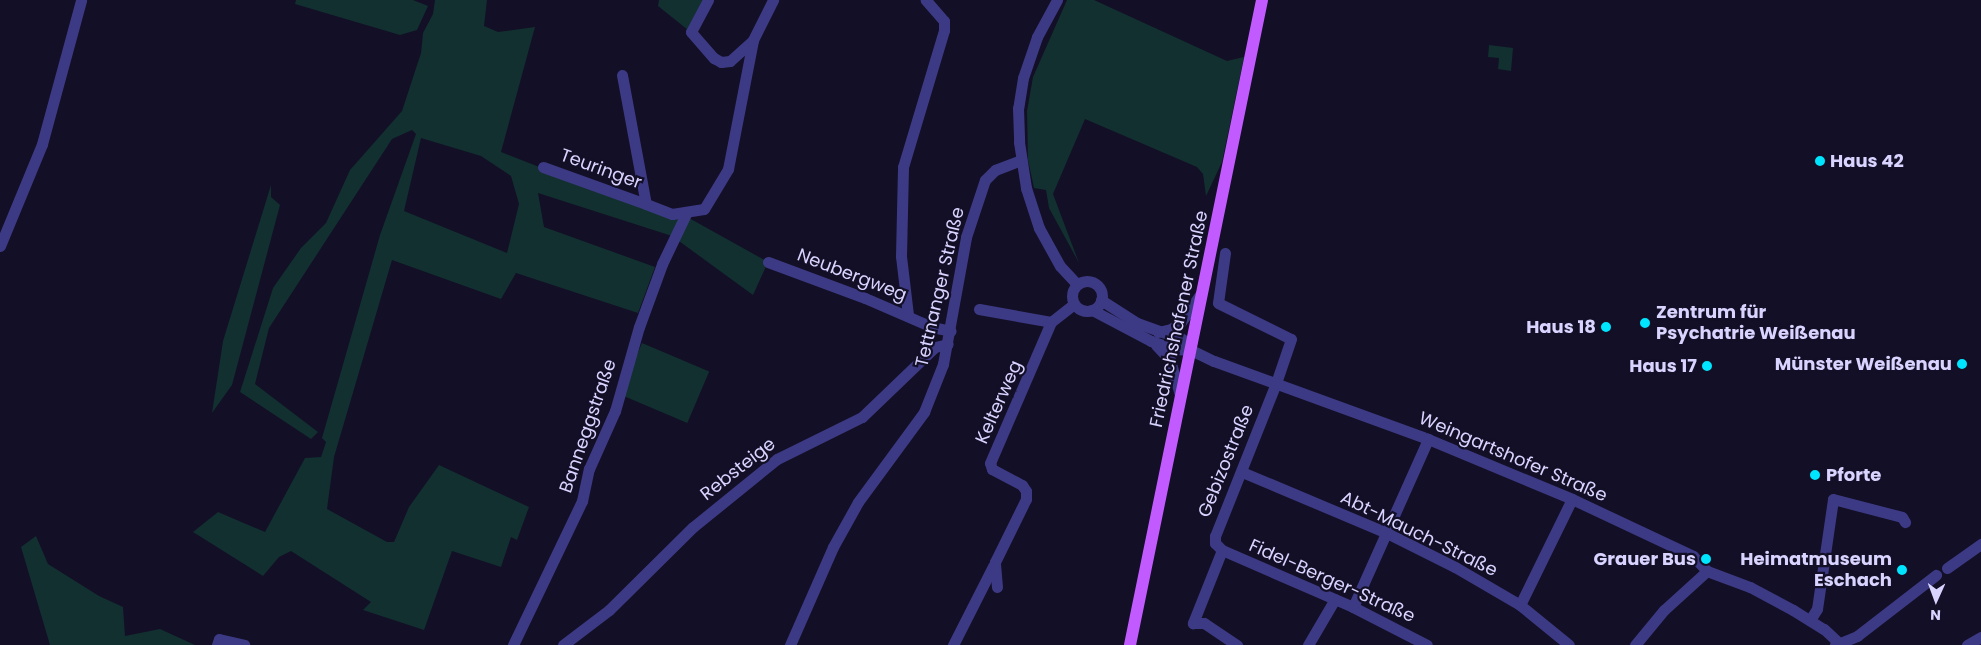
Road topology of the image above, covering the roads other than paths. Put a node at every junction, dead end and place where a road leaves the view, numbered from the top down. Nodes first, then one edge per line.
1 (81, 0) edge
2 (708, 0) edge
3 (773, 0) edge
4 (926, 0) edge
5 (1057, 0) edge
6 (1262, 0) edge
7 (753, 40) junction
8 (622, 75) dead end
9 (1021, 160) junction
10 (543, 167) dead end
11 (646, 204) junction
12 (686, 214) junction
13 (0, 246) edge
14 (1225, 253) dead end
15 (768, 262) dead end
16 (1077, 284) junction
17 (1203, 290) junction
18 (1101, 300) junction
19 (1074, 304) junction
20 (979, 309) dead end
21 (1092, 310) junction
22 (908, 315) junction
23 (1051, 322) junction
24 (951, 331) junction
25 (1153, 337) junction
26 (948, 344) junction
27 (1191, 350) junction
28 (1276, 383) junction
29 (1180, 394) junction
30 (1428, 439) junction
31 (1242, 472) junction
32 (1572, 499) junction
33 (1905, 522) dead end
34 (1387, 534) junction
35 (1981, 544) edge
36 (1222, 550) junction
37 (995, 562) junction
38 (1947, 568) dead end
39 (1707, 571) junction
40 (1936, 575) dead end
41 (997, 587) dead end
42 (1335, 599) junction
43 (1520, 605) junction
44 (1353, 607) junction
45 (1810, 620) junction
46 (1981, 637) edge
47 (956, 640) edge
48 (1640, 643) edge
49 (217, 645) edge
50 (244, 645) edge
51 (513, 645) edge
52 (563, 645) edge
53 (790, 645) edge
54 (1130, 645) edge
55 (1237, 645) edge
56 (1308, 645) edge
57 (1427, 645) edge
58 (1569, 645) edge
59 (1839, 645) edge
60 (1967, 645) edge

1 - 13 street
2 - 7 street
3 - 7 street
4 - 22 street
5 - 9 street
6 - 17 main road, Friedrichshafener Straße
7 - 12 street
8 - 11 street
9 - 16 street
9 - 24 street, Tettnanger Straße
10 - 11 street, Teuringer
11 - 12 street, Teuringer
12 - 51 street, Banneggstraße
14 - 28 street, Gebizostraße
15 - 22 street, Neubergweg
16 - 18 street
16 - 19 street
17 - 25 street
17 - 27 main road, Friedrichshafener Straße
18 - 21 street
18 - 25 street
19 - 21 street
19 - 23 street, Kelterweg
20 - 23 street
21 - 25 street
22 - 24 street, Neubergweg
23 - 37 street, Kelterweg
24 - 26 street, Tettnanger Straße
25 - 27 street
25 - 29 street
26 - 52 street, Rebsteige
26 - 53 street, Tettnanger Straße
27 - 28 street, Weingartshofer Straße
27 - 29 main road, Friedrichshafener Straße
28 - 30 street, Weingartshofer Straße
28 - 31 street, Gebizostraße
29 - 54 main road, Friedrichshafener Straße
30 - 32 street, Weingartshofer Straße
30 - 34 street
31 - 34 street, Abt-Mauch-Straße
31 - 36 street, Gebizostraße
32 - 39 street, Weingartshofer Straße
32 - 43 street
33 - 45 street
34 - 43 street, Abt-Mauch-Straße
34 - 44 street
35 - 38 street
36 - 42 street, Fidel-Berger-Straße
36 - 55 street
37 - 41 street
37 - 47 street, Kelterweg
39 - 45 street, Weingartshofer Straße
39 - 48 street
40 - 59 street
42 - 44 street, Fidel-Berger-Straße
42 - 56 street
43 - 58 street, Abt-Mauch-Straße
44 - 57 street, Fidel-Berger-Straße
45 - 59 street, Weingartshofer Straße
46 - 60 street
49 - 50 street

